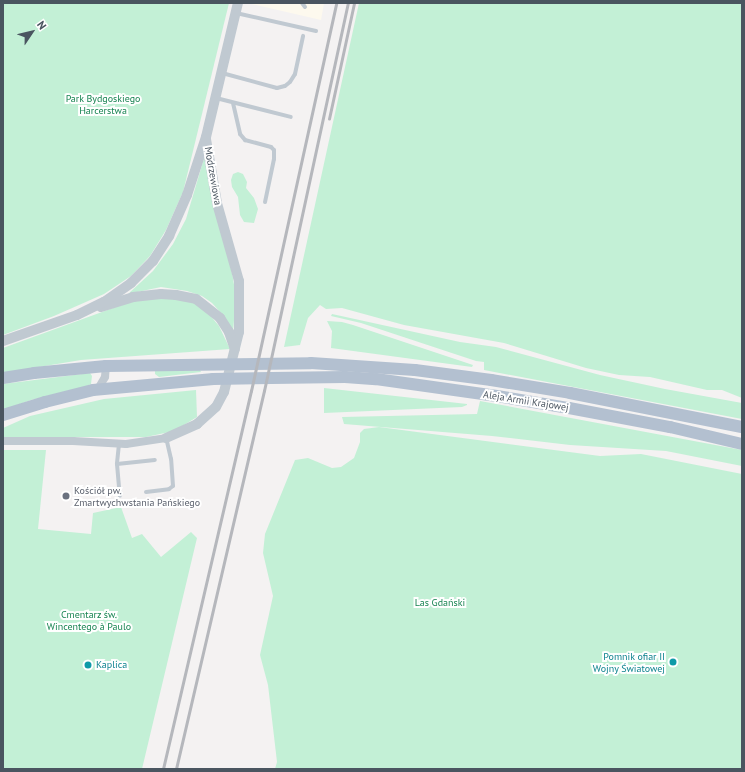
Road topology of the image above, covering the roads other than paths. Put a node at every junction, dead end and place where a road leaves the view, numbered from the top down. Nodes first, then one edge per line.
1 (237, 8) edge
2 (316, 31) dead end
3 (303, 36) dead end
4 (222, 73) junction
5 (215, 98) junction
6 (233, 103) junction
7 (291, 117) dead end
8 (206, 137) junction
9 (265, 202) dead end
10 (77, 315) junction
11 (3, 341) edge
12 (235, 349) junction
13 (106, 366) junction
14 (3, 378) edge
15 (98, 389) junction
16 (3, 415) edge
17 (742, 427) edge
18 (166, 438) junction
19 (3, 441) edge
20 (119, 444) junction
21 (742, 444) edge
22 (155, 460) dead end
23 (117, 464) junction
24 (146, 492) dead end
25 (120, 496) dead end

1 - 2 lane
1 - 4 street, Modrzewiowa
3 - 4 lane
4 - 5 street, Modrzewiowa
5 - 6 lane
5 - 8 street, Modrzewiowa
6 - 7 lane
6 - 9 lane
8 - 10 street
8 - 12 street, Modrzewiowa
10 - 11 street
10 - 12 street
12 - 18 street, Modrzewiowa
13 - 14 main road, Aleja Armii Krajowej
13 - 15 street
13 - 17 main road, Aleja Armii Krajowej
15 - 16 main road, Aleja Armii Krajowej
15 - 21 main road, Aleja Armii Krajowej
18 - 20 street
18 - 24 lane
19 - 20 street
20 - 23 lane
22 - 23 lane
23 - 25 lane

